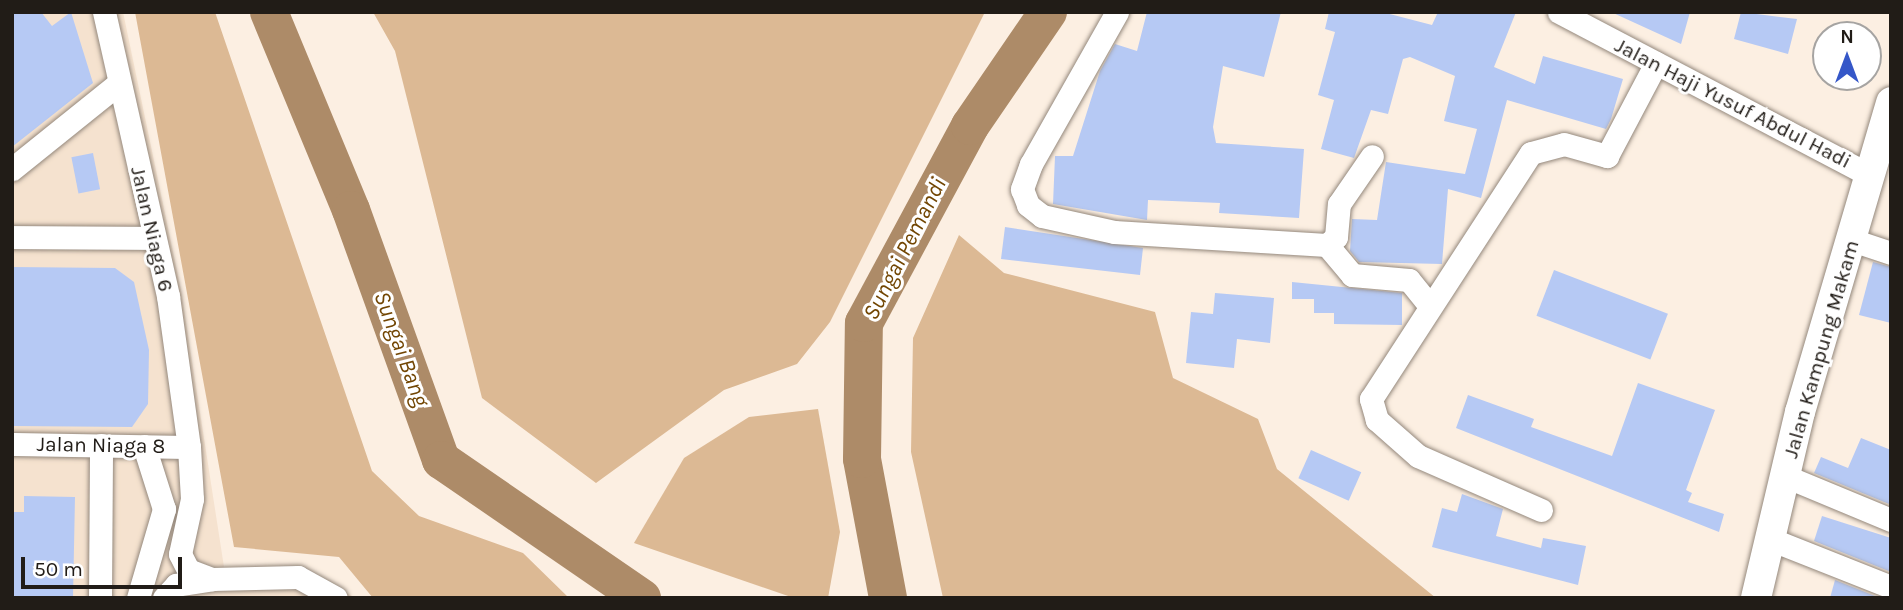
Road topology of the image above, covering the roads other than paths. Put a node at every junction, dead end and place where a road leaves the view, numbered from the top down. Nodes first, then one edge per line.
1 (104, 12) edge
2 (1117, 12) edge
3 (1559, 12) edge
4 (1656, 63) junction
5 (119, 83) junction
6 (1891, 102) edge
7 (1372, 156) dead end
8 (12, 169) edge
9 (1870, 174) junction
10 (12, 237) edge
11 (154, 238) junction
12 (1853, 240) junction
13 (1326, 245) junction
14 (1891, 253) edge
15 (1430, 306) junction
16 (12, 444) edge
17 (101, 445) junction
18 (144, 446) junction
19 (189, 447) junction
20 (1785, 475) junction
21 (1541, 510) dead end
22 (1891, 520) edge
23 (1770, 539) junction
24 (212, 579) junction
25 (1891, 587) edge
26 (100, 598) edge
27 (138, 598) edge
28 (164, 598) edge
29 (336, 598) edge
30 (1756, 598) edge

1 - 5 street, Jalan Niaga 6
2 - 13 street
3 - 4 street, Jalan Haji Yusuf Abdul Hadi
4 - 9 street, Jalan Haji Yusuf Abdul Hadi
4 - 15 street
5 - 8 street
5 - 11 street, Jalan Niaga 6
6 - 9 street, Jalan Kampung Makam
7 - 13 street
9 - 12 street, Jalan Kampung Makam
10 - 11 street
11 - 19 street, Jalan Niaga 6
12 - 14 street
12 - 20 street, Jalan Kampung Makam
13 - 15 street
15 - 21 street
16 - 17 street, Jalan Niaga 8
17 - 18 street, Jalan Niaga 8
17 - 26 street
18 - 19 street, Jalan Niaga 8
18 - 27 street
19 - 24 street, Jalan Niaga 6
20 - 22 street
20 - 23 street, Jalan Kampung Makam
23 - 25 street
23 - 30 street, Jalan Kampung Makam
24 - 28 street
24 - 29 street

